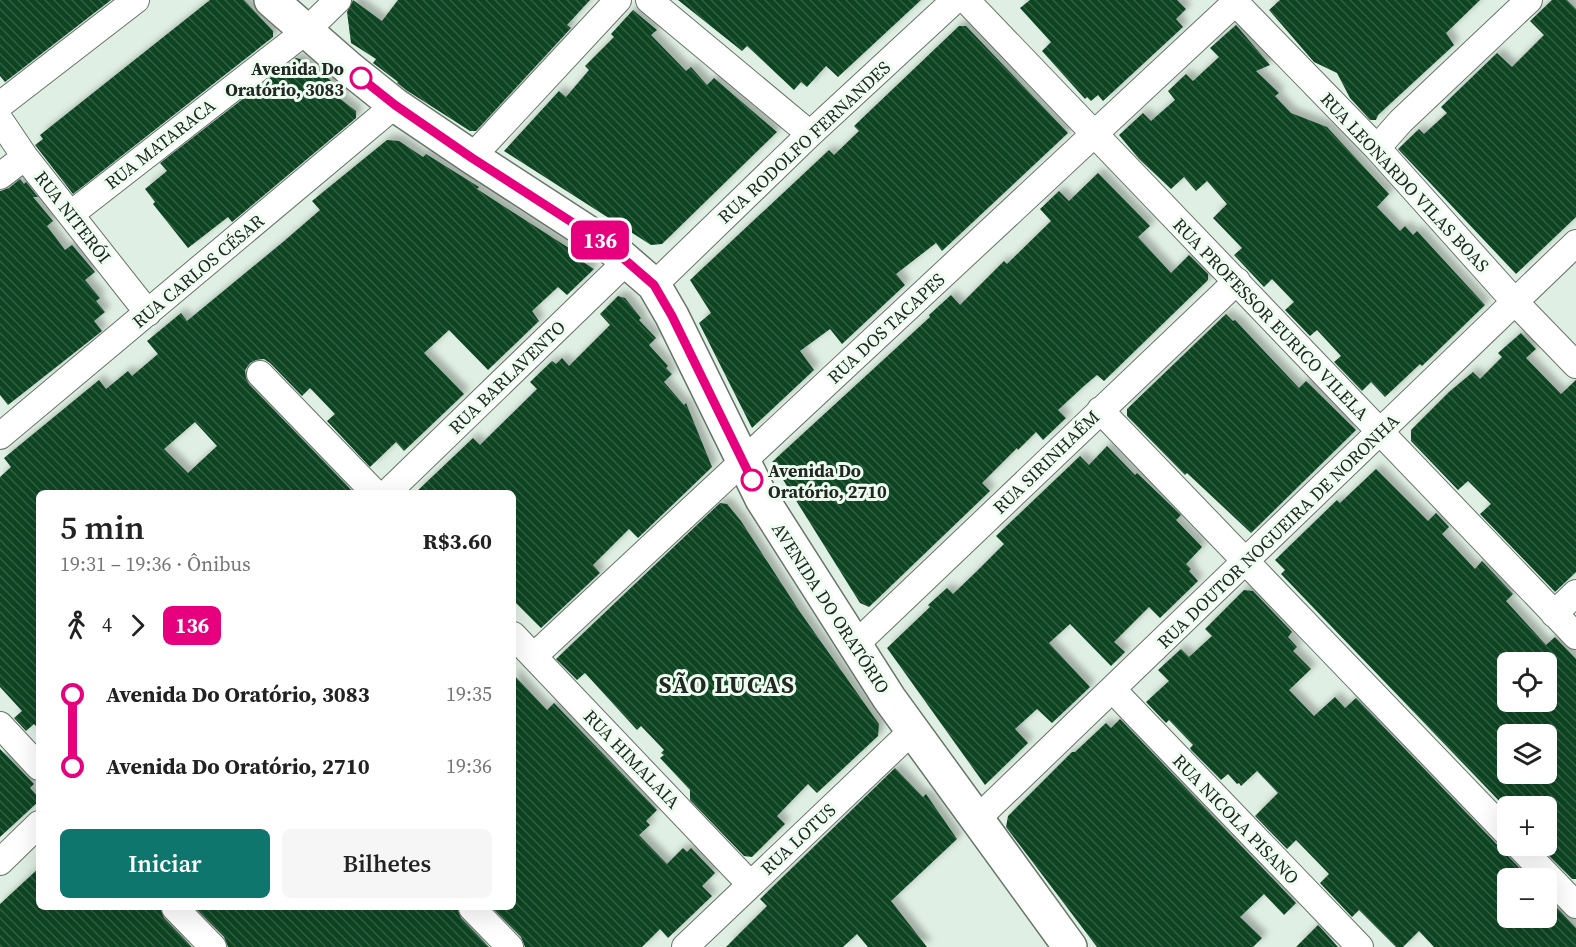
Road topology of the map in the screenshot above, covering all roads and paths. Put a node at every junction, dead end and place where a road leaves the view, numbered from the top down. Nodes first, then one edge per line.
1 (136, 0) edge
2 (271, 0) edge
3 (338, 0) edge
4 (618, 0) edge
5 (649, 0) edge
6 (955, 0) edge
7 (966, 0) edge
8 (1528, 0) edge
9 (1235, 1) edge
10 (306, 31) junction
11 (0, 105) edge
12 (395, 105) junction
13 (0, 120) edge
14 (810, 134) junction
15 (1093, 134) junction
16 (1377, 147) junction
17 (25, 157) junction
18 (472, 158) junction
19 (0, 176) edge
20 (70, 214) junction
21 (1576, 243) edge
22 (627, 260) junction
23 (1237, 281) junction
24 (654, 285) junction
25 (1515, 302) junction
26 (148, 313) junction
27 (1576, 365) edge
28 (260, 374) dead end
29 (1100, 410) junction
30 (3, 428) edge
31 (1379, 432) junction
32 (743, 461) junction
33 (372, 490) edge
34 (390, 490) edge
35 (1246, 562) junction
36 (1576, 593) edge
37 (1554, 614) junction
38 (1576, 636) edge
39 (516, 638) edge
40 (856, 644) junction
41 (534, 656) junction
42 (1113, 690) junction
43 (0, 725) edge
44 (912, 731) junction
45 (36, 763) edge
46 (978, 818) junction
47 (1497, 823) edge
48 (36, 827) edge
49 (1529, 856) edge
50 (0, 862) edge
51 (750, 884) junction
52 (1576, 905) edge
53 (177, 910) edge
54 (474, 910) edge
55 (213, 947) edge
56 (510, 947) edge
57 (685, 947) edge
58 (1070, 947) edge
59 (1360, 947) edge

1 - 11 street
2 - 10 main road, AVENIDA DO ORATÓRIO
3 - 10 street, RUA MATARACA
4 - 18 street
5 - 14 street
6 - 14 street, RUA RODOLFO FERNANDES
7 - 15 street, RUA PROFESSOR EURICO VILELA
8 - 16 street
9 - 15 street, RUA DOS TACAPES
9 - 16 street, RUA LEONARDO VILAS BOAS
10 - 12 main road, AVENIDA DO ORATÓRIO
10 - 20 street, RUA MATARACA
12 - 18 main road, AVENIDA DO ORATÓRIO
12 - 26 street, RUA CARLOS CÉSAR
13 - 17 street, RUA NITERÓI
14 - 24 street, RUA RODOLFO FERNANDES
15 - 23 street, RUA PROFESSOR EURICO VILELA
15 - 32 street, RUA DOS TACAPES
16 - 25 street, RUA LEONARDO VILAS BOAS
17 - 19 street
17 - 20 street, RUA NITERÓI
18 - 22 main road, AVENIDA DO ORATÓRIO
20 - 26 street, RUA NITERÓI
21 - 25 street, RUA DOUTOR NOGUEIRA DE NORONHA
22 - 24 main road, AVENIDA DO ORATÓRIO
22 - 34 street, RUA BARLAVENTO
23 - 29 street, RUA SIRINHAÉM
23 - 31 street, RUA PROFESSOR EURICO VILELA
24 - 32 main road, AVENIDA DO ORATÓRIO
25 - 27 street, RUA LEONARDO VILAS BOAS
25 - 31 street, RUA DOUTOR NOGUEIRA DE NORONHA
26 - 30 street, RUA CARLOS CÉSAR
28 - 33 street
29 - 35 street
29 - 40 street, RUA SIRINHAÉM
31 - 35 street, RUA DOUTOR NOGUEIRA DE NORONHA
31 - 37 street, RUA PROFESSOR EURICO VILELA
32 - 40 main road, AVENIDA DO ORATÓRIO
32 - 41 street, RUA DOS TACAPES
35 - 42 street, RUA DOUTOR NOGUEIRA DE NORONHA
35 - 47 street
36 - 37 street
37 - 38 street, RUA PROFESSOR EURICO VILELA
39 - 41 street, RUA HIMALAIA
40 - 44 main road, AVENIDA DO ORATÓRIO
41 - 51 street, RUA HIMALAIA
42 - 46 street, RUA DOUTOR NOGUEIRA DE NORONHA
42 - 59 street, RUA NICOLA PISANO
43 - 45 street
44 - 46 main road, AVENIDA DO ORATÓRIO
44 - 51 street, RUA LOTUS
46 - 58 main road, AVENIDA DO ORATÓRIO
48 - 50 street
49 - 52 street
51 - 57 street, RUA LOTUS
53 - 55 street
54 - 56 street

